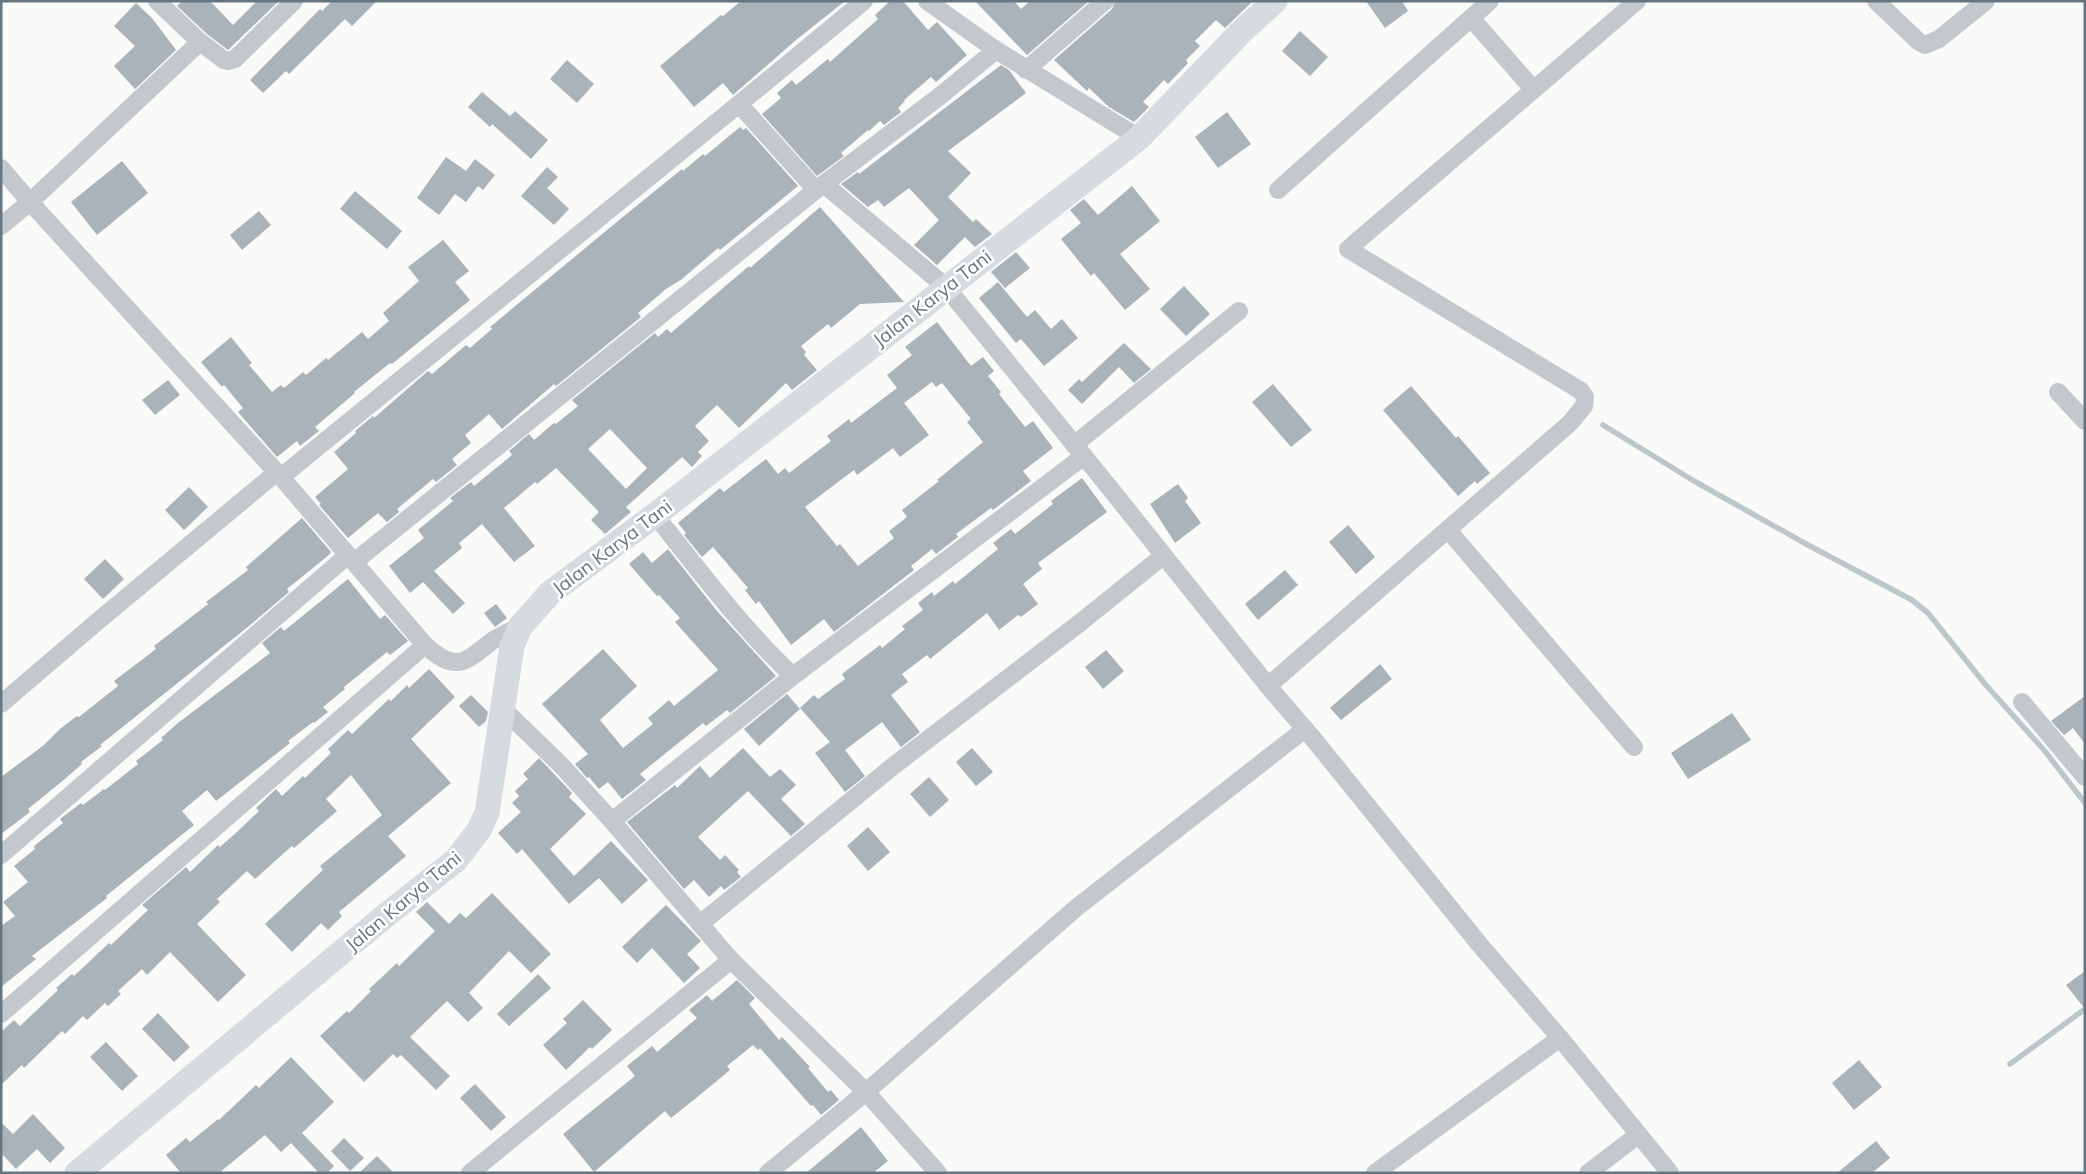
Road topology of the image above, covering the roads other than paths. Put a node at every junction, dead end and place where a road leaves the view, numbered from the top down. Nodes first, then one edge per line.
1 (157, 1) edge
2 (294, 1) edge
3 (864, 1) edge
4 (1105, 1) edge
5 (1275, 1) edge
6 (1490, 1) edge
7 (1637, 1) edge
8 (1876, 1) edge
9 (1986, 1) edge
10 (936, 4) edge
11 (1471, 18) junction
12 (200, 42) junction
13 (996, 50) junction
14 (1026, 70) junction
15 (1534, 89) junction
16 (739, 104) junction
17 (1140, 138) junction
18 (1, 168) edge
19 (820, 187) junction
20 (1278, 190) dead end
21 (30, 202) junction
22 (1, 226) edge
23 (946, 287) junction
24 (1239, 311) dead end
25 (2058, 392) dead end
26 (2085, 422) edge
27 (1079, 450) junction
28 (279, 474) junction
29 (655, 514) junction
30 (1448, 530) junction
31 (1163, 556) junction
32 (351, 559) junction
33 (520, 627) junction
34 (425, 646) junction
35 (793, 676) junction
36 (1268, 686) junction
37 (2022, 702) dead end
38 (1, 704) edge
39 (502, 708) junction
40 (1305, 729) junction
41 (1634, 748) dead end
42 (2085, 777) edge
43 (612, 821) junction
44 (1, 855) edge
45 (700, 924) junction
46 (731, 960) junction
47 (1, 1014) edge
48 (1560, 1038) junction
49 (866, 1092) junction
50 (1638, 1135) junction
51 (77, 1173) edge
52 (470, 1173) edge
53 (768, 1173) edge
54 (938, 1173) edge
55 (1375, 1173) edge
56 (1588, 1173) edge
57 (1670, 1173) edge

1 - 12 street
2 - 12 street
3 - 16 street
4 - 14 street
5 - 17 street, Jalan Karya Tani
6 - 11 street
7 - 15 street
8 - 9 street
10 - 13 street
11 - 15 street
11 - 20 street
12 - 21 street
13 - 14 street
13 - 19 street
14 - 17 street
15 - 30 street
16 - 19 street
16 - 28 street
17 - 23 street, Jalan Karya Tani
18 - 21 street
19 - 23 street
19 - 32 street
21 - 22 street
21 - 28 street
23 - 27 street
23 - 29 street, Jalan Karya Tani
24 - 27 street
25 - 26 street
27 - 31 street
27 - 35 street
28 - 32 street
28 - 38 street
29 - 33 street, Jalan Karya Tani
29 - 35 street
30 - 36 street
30 - 41 street
31 - 36 street
31 - 45 street
32 - 34 street
32 - 44 street
33 - 34 street
33 - 39 street, Jalan Karya Tani
34 - 47 street
35 - 43 street
36 - 40 street
37 - 42 street
39 - 43 street
39 - 51 street, Jalan Karya Tani
40 - 48 street
40 - 49 street
43 - 45 street
45 - 46 street
46 - 49 street
46 - 52 street
48 - 50 street
48 - 55 street
49 - 53 street
49 - 54 street
50 - 56 street
50 - 57 street

